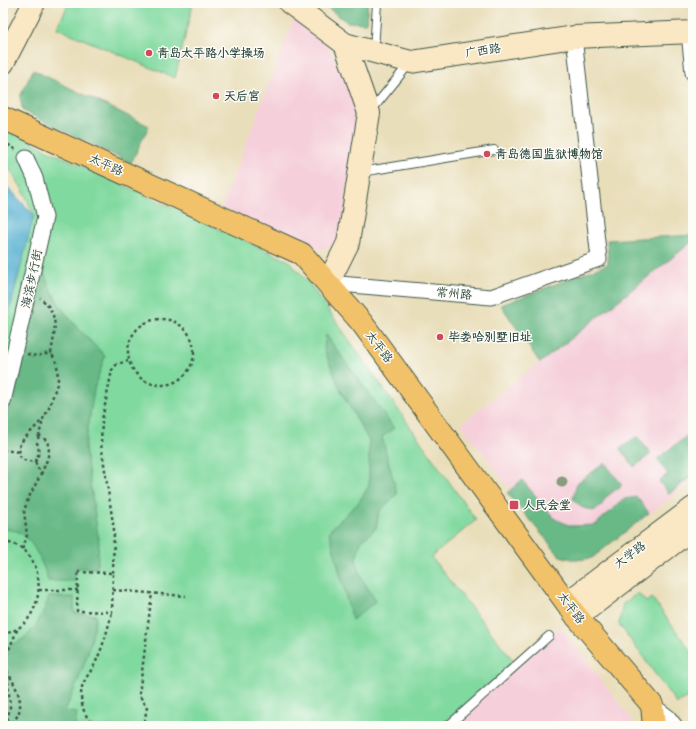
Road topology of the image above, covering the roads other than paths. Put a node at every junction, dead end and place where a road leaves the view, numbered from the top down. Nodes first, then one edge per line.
1 (34, 3) edge
2 (290, 3) edge
3 (377, 3) edge
4 (691, 32) edge
5 (574, 37) junction
6 (344, 44) junction
7 (374, 52) junction
8 (411, 62) junction
9 (3, 63) edge
10 (693, 73) edge
11 (369, 113) junction
12 (3, 118) edge
13 (494, 150) dead end
14 (26, 158) dead end
15 (360, 172) junction
16 (328, 283) junction
17 (3, 402) edge
18 (693, 508) edge
19 (693, 528) edge
20 (572, 610) junction
21 (549, 636) dead end
22 (652, 704) junction
23 (448, 726) edge
24 (654, 726) edge
25 (659, 726) edge
26 (675, 726) edge

1 - 9 main road
2 - 6 main road, 广西路
3 - 7 lane
4 - 5 main road, 广西路
4 - 10 street
5 - 8 main road, 广西路
5 - 16 street, 常州路
6 - 7 main road, 广西路
6 - 11 main road
7 - 8 main road, 广西路
8 - 11 lane
11 - 15 main road
12 - 16 main road, 太平路
13 - 15 lane
14 - 17 street, 海滨步行街
15 - 16 main road
16 - 20 main road, 太平路
18 - 20 main road, 大学路
19 - 20 main road, 大学路
20 - 22 main road, 太平路
21 - 23 lane
22 - 24 main road
22 - 25 lane
22 - 26 street

